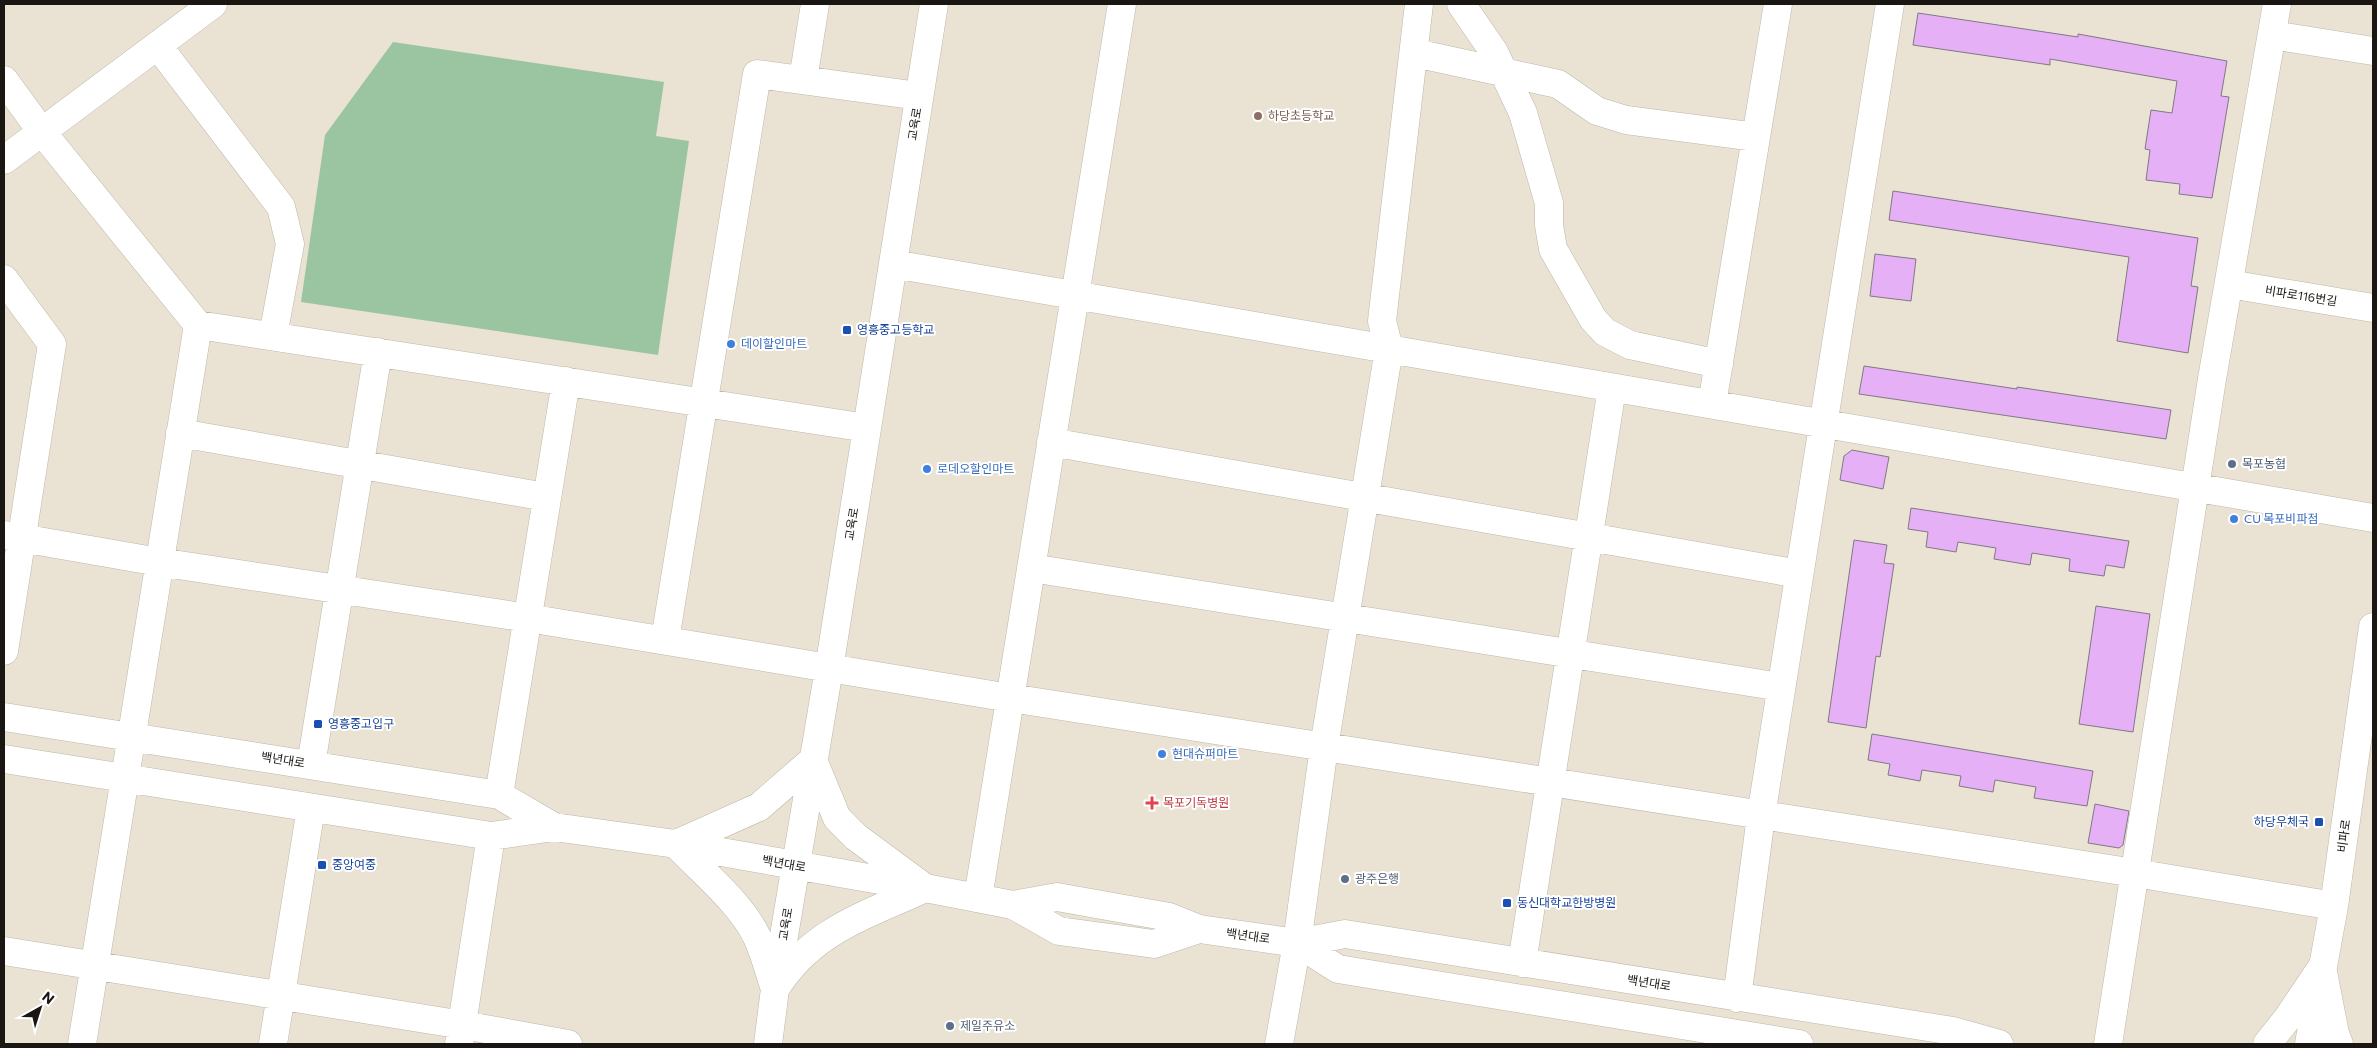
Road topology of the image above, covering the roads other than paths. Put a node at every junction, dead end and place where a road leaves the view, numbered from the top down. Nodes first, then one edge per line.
1 (213, 4) edge
2 (815, 4) edge
3 (934, 4) edge
4 (1122, 4) edge
5 (1419, 4) edge
6 (1461, 4) edge
7 (1778, 4) edge
8 (1890, 4) edge
9 (2277, 4) edge
10 (2272, 35) junction
11 (158, 46) junction
12 (2373, 51) edge
13 (1414, 53) junction
14 (1502, 70) junction
15 (4, 80) edge
16 (803, 80) junction
17 (919, 96) junction
18 (42, 132) junction
19 (1756, 137) junction
20 (4, 160) edge
21 (892, 264) junction
22 (2228, 284) junction
23 (7, 289) edge
24 (1075, 296) junction
25 (2373, 308) edge
26 (198, 325) junction
27 (273, 336) junction
28 (1389, 349) junction
29 (378, 352) junction
30 (1719, 364) junction
31 (566, 381) junction
32 (1612, 388) junction
33 (704, 402) junction
34 (1712, 404) junction
35 (1824, 424) junction
36 (867, 428) junction
37 (180, 433) junction
38 (1052, 442) junction
39 (360, 464) junction
40 (2195, 488) junction
41 (546, 497) junction
42 (1365, 497) junction
43 (2373, 518) edge
44 (13, 537) edge
45 (1588, 537) junction
46 (160, 562) junction
47 (1031, 568) junction
48 (1799, 574) junction
49 (340, 589) junction
50 (528, 618) junction
51 (1346, 618) junction
52 (2373, 627) edge
53 (665, 640) junction
54 (4, 651) edge
55 (1570, 654) junction
56 (829, 669) junction
57 (1781, 687) junction
58 (1010, 698) junction
59 (4, 716) edge
60 (131, 736) junction
61 (1324, 747) junction
62 (4, 759) edge
63 (813, 760) junction
64 (311, 765) junction
65 (125, 778) junction
66 (1550, 783) junction
67 (499, 795) junction
68 (311, 808) junction
69 (1761, 816) junction
70 (554, 827) junction
71 (491, 836) junction
72 (676, 844) junction
73 (795, 866) junction
74 (2135, 873) junction
75 (926, 888) junction
76 (978, 898) junction
77 (2334, 906) junction
78 (1297, 943) junction
79 (4, 951) edge
80 (1522, 963) junction
81 (94, 966) junction
82 (2322, 967) junction
83 (775, 989) junction
84 (281, 996) junction
85 (1737, 998) junction
86 (461, 1034) edge
87 (82, 1044) edge
88 (273, 1044) edge
89 (568, 1044) edge
90 (768, 1044) edge
91 (1279, 1044) edge
92 (1799, 1044) edge
93 (1999, 1044) edge
94 (2108, 1044) edge
95 (2267, 1044) edge
96 (2309, 1044) edge
97 (2339, 1044) edge

1 - 11 street
2 - 16 street
3 - 17 street, 교육로
4 - 24 street
5 - 13 street
6 - 14 street
7 - 19 street
8 - 35 street
9 - 10 street
10 - 12 street
10 - 22 street
11 - 18 street
11 - 27 street
13 - 14 street
13 - 28 street
14 - 19 street
14 - 30 street
15 - 18 street
16 - 17 street
16 - 33 street
17 - 21 street, 교육로
18 - 20 street
18 - 26 street
19 - 30 street
21 - 24 street
21 - 36 street, 교육로
22 - 25 street, 비파로116번길
22 - 40 street
23 - 44 street
24 - 28 street
24 - 38 street
26 - 27 street
26 - 37 street
27 - 29 street
28 - 32 street
28 - 42 street
29 - 31 street
29 - 39 street
30 - 34 street
31 - 33 street
31 - 41 street
32 - 34 street
32 - 45 street
33 - 36 street
33 - 53 street
34 - 35 street
35 - 40 street
35 - 48 street
36 - 56 street, 교육로
37 - 39 street
37 - 46 street
38 - 42 street
38 - 47 street
39 - 41 street
39 - 49 street
40 - 43 street
40 - 74 street
41 - 50 street
42 - 45 street
42 - 51 street
44 - 46 street
44 - 54 street
45 - 48 street
45 - 55 street
46 - 49 street
46 - 60 street
47 - 51 street
47 - 58 street
48 - 57 street
49 - 50 street
49 - 64 street
50 - 53 street
50 - 67 street
51 - 55 street
51 - 61 street
52 - 77 street, 비파로
53 - 56 street
55 - 57 street
55 - 66 street
56 - 58 street
56 - 63 street, 교육로
57 - 69 street
58 - 61 street
58 - 76 street
59 - 60 street, 백년대로
60 - 64 street, 백년대로
60 - 65 street
61 - 66 street
61 - 78 street
62 - 65 street, 백년대로
63 - 72 street
63 - 73 street, 교육로
63 - 75 street
64 - 67 street, 백년대로
65 - 68 street, 백년대로
65 - 81 street
66 - 69 street
66 - 80 street
67 - 70 street, 백년대로
68 - 71 street, 백년대로
68 - 84 street
69 - 74 street
69 - 85 street
70 - 71 street, 백년대로
70 - 72 street, 백년대로
71 - 86 street
72 - 73 street, 백년대로
72 - 83 street
73 - 75 street, 백년대로
73 - 83 street, 교육로
74 - 77 street
74 - 94 street
75 - 76 street, 백년대로
75 - 83 street
76 - 78 street, 백년대로
77 - 82 street, 비파로
78 - 80 street, 백년대로
78 - 91 street
78 - 92 street, 백년대로
79 - 81 street
80 - 85 street, 백년대로
81 - 84 street
81 - 87 street
82 - 95 street
82 - 96 street, 비파로
82 - 97 street
83 - 90 street, 교육로
84 - 86 street
84 - 88 street
85 - 93 street, 백년대로
86 - 89 street

